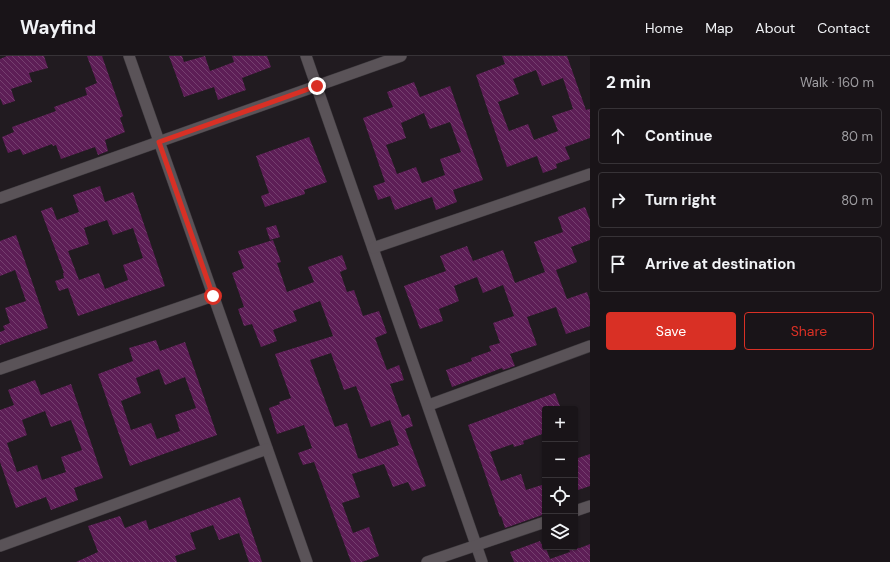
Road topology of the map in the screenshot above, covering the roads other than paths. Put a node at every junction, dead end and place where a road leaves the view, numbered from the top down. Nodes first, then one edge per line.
1 (130, 56) edge
2 (306, 56) edge
3 (402, 56) edge
4 (317, 86) junction
5 (159, 142) junction
6 (590, 174) edge
7 (0, 198) edge
8 (373, 248) junction
9 (213, 296) junction
10 (590, 346) edge
11 (0, 369) edge
12 (429, 405) junction
13 (267, 449) junction
14 (590, 506) edge
15 (578, 510) edge
16 (542, 523) edge
17 (476, 545) junction
18 (0, 546) edge
19 (307, 562) edge
20 (427, 562) edge
21 (482, 562) edge

1 - 5 street
2 - 4 street
3 - 4 street
4 - 5 street
4 - 8 street
5 - 7 street
5 - 9 street
6 - 8 street
8 - 12 street
9 - 11 street
9 - 13 street
10 - 12 street
12 - 17 street
13 - 18 street
13 - 19 street
14 - 15 street
16 - 17 street
17 - 20 street
17 - 21 street

